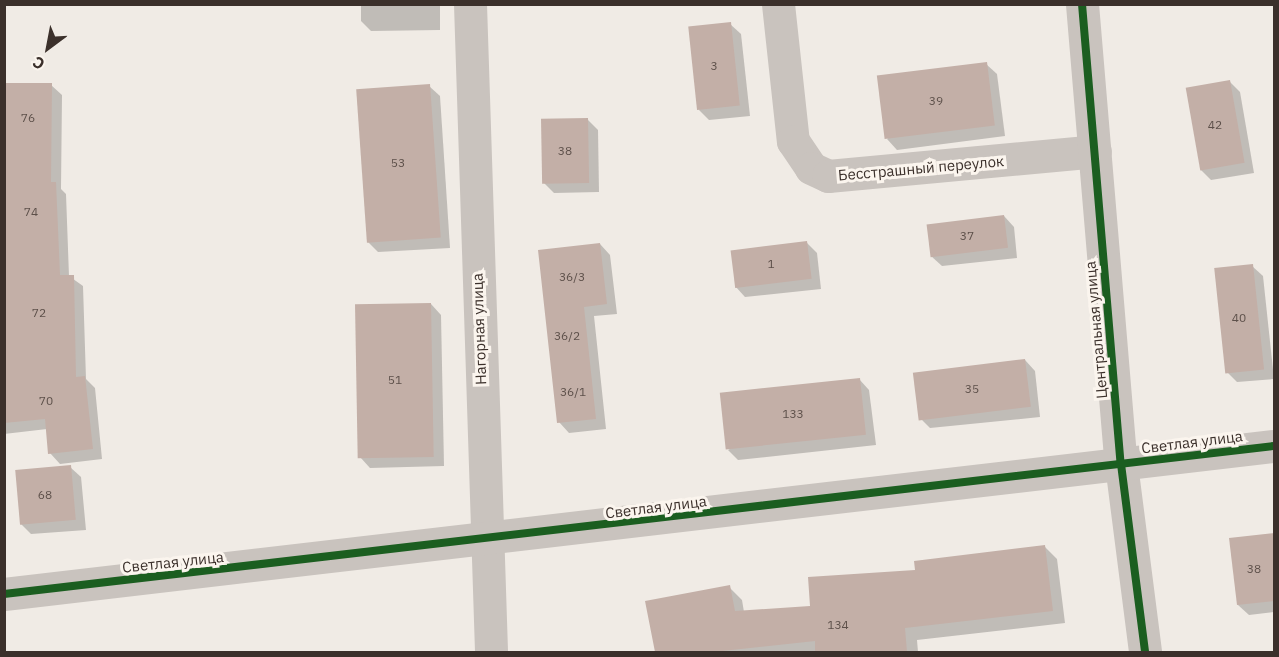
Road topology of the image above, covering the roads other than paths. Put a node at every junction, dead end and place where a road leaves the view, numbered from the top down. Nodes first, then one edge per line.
1 (470, 4) edge
2 (778, 4) edge
3 (1082, 4) edge
4 (1095, 151) junction
5 (1275, 447) edge
6 (1120, 464) junction
7 (486, 541) junction
8 (4, 594) edge
9 (491, 652) edge
10 (1145, 652) edge

1 - 7 street, Нагорная улица
2 - 4 street, Бесстрашный переулок
3 - 4 street, Центральная улица
4 - 6 street, Центральная улица
5 - 6 street, Светлая улица
6 - 7 street, Светлая улица
6 - 10 street, Центральная улица
7 - 8 street, Светлая улица
7 - 9 street, Нагорная улица

